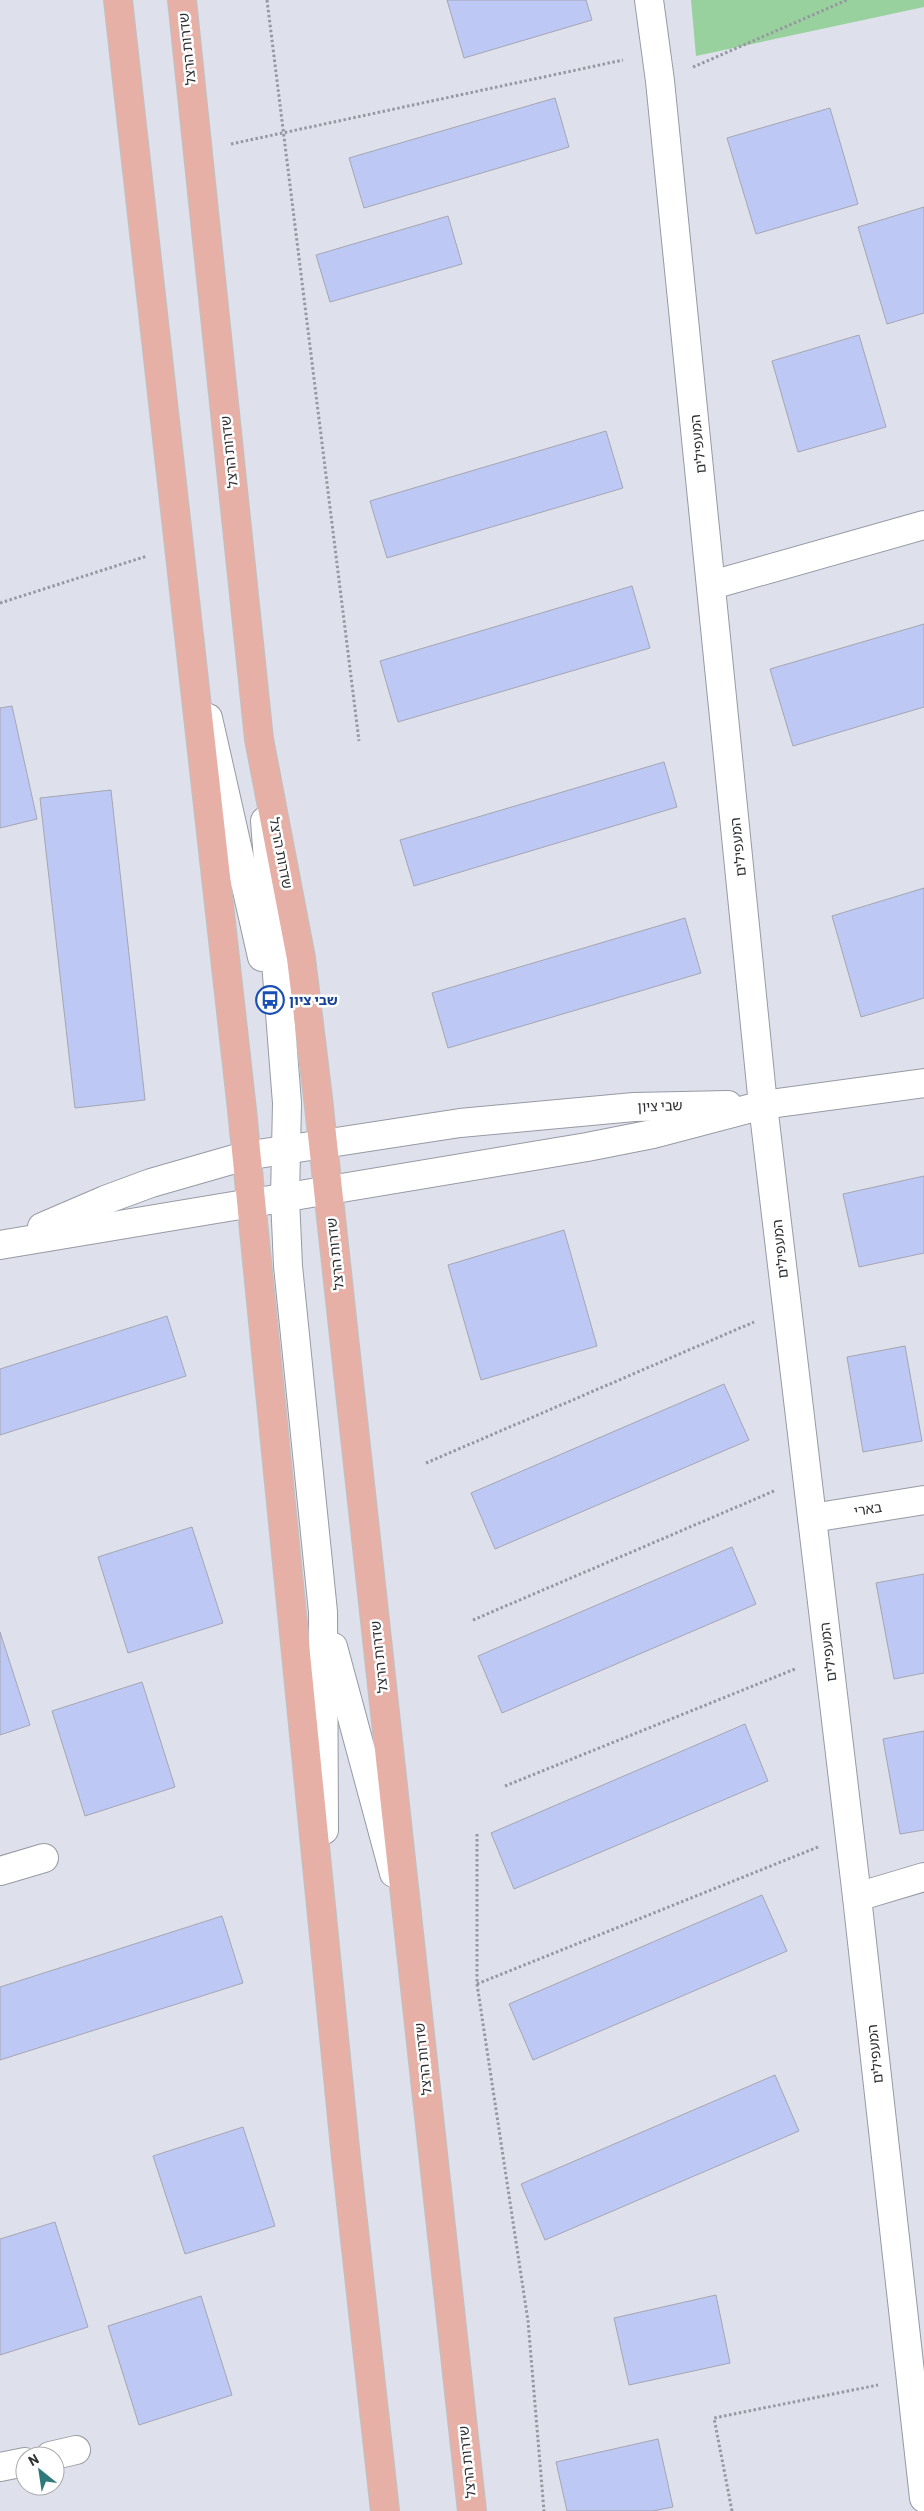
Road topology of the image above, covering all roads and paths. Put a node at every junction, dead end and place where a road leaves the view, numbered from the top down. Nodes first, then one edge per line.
1 (118, 0) edge
2 (182, 0) edge
3 (267, 0) edge
4 (649, 0) edge
5 (847, 0) edge
6 (656, 54) junction
7 (660, 81) junction
8 (282, 132) junction
9 (198, 151) junction
10 (924, 525) edge
11 (179, 546) junction
12 (712, 585) junction
13 (0, 603) edge
14 (189, 634) junction
15 (259, 738) junction
16 (359, 741) dead end
17 (283, 1050) junction
18 (924, 1083) edge
19 (762, 1105) junction
20 (323, 1143) junction
21 (286, 1150) junction
22 (246, 1156) junction
23 (328, 1192) junction
24 (285, 1198) junction
25 (251, 1203) junction
26 (3, 1244) edge
27 (786, 1308) junction
28 (426, 1463) dead end
29 (807, 1477) junction
30 (924, 1500) edge
31 (812, 1518) junction
32 (323, 1612) junction
33 (473, 1620) dead end
34 (828, 1656) junction
35 (505, 1786) dead end
36 (477, 1834) dead end
37 (849, 1834) junction
38 (44, 1858) dead end
39 (0, 1871) edge
40 (924, 1877) edge
41 (857, 1897) junction
42 (408, 1924) junction
43 (324, 1932) junction
44 (477, 1984) junction
45 (911, 2378) junction
46 (15, 2464) edge
47 (0, 2467) edge
48 (924, 2498) edge
49 (385, 2511) edge
50 (472, 2511) edge
51 (544, 2511) edge
52 (732, 2511) edge

1 - 11 main road
2 - 9 main road, שדרות הרצל
3 - 8 path
4 - 6 street, המעפילים
5 - 7 path
6 - 7 street, המעפילים
6 - 8 path
7 - 12 street, המעפילים
8 - 9 path
8 - 16 path
9 - 15 main road, שדרות הרצל
10 - 12 street
11 - 13 path
11 - 14 main road
12 - 19 street, המעפילים
14 - 17 street
14 - 22 main road
15 - 17 street
15 - 20 main road, שדרות הרצל
17 - 21 street
18 - 19 street, שבי ציון
19 - 20 street, שבי ציון
19 - 23 street, שבי ציון
19 - 27 street, המעפילים
20 - 21 street, שבי ציון
20 - 23 main road, שדרות הרצל
21 - 22 street, שבי ציון
21 - 24 street
22 - 25 main road
22 - 26 street, שבי ציון
23 - 24 street, שבי ציון
23 - 42 main road, שדרות הרצל
24 - 25 street, שבי ציון
24 - 32 street
25 - 26 street, שבי ציון
25 - 43 main road
27 - 28 path
27 - 29 street, המעפילים
29 - 31 street, המעפילים
29 - 33 path
30 - 31 street, בארי
31 - 34 street, המעפילים
32 - 42 street
32 - 43 street
34 - 35 path
34 - 37 street, המעפילים
36 - 44 path
37 - 41 street, המעפילים
37 - 44 path
38 - 39 street
40 - 41 street
41 - 45 street, המעפילים
42 - 50 main road, שדרות הרצל
43 - 49 main road
44 - 51 path
45 - 48 street, המעפילים
45 - 52 path
46 - 47 street

